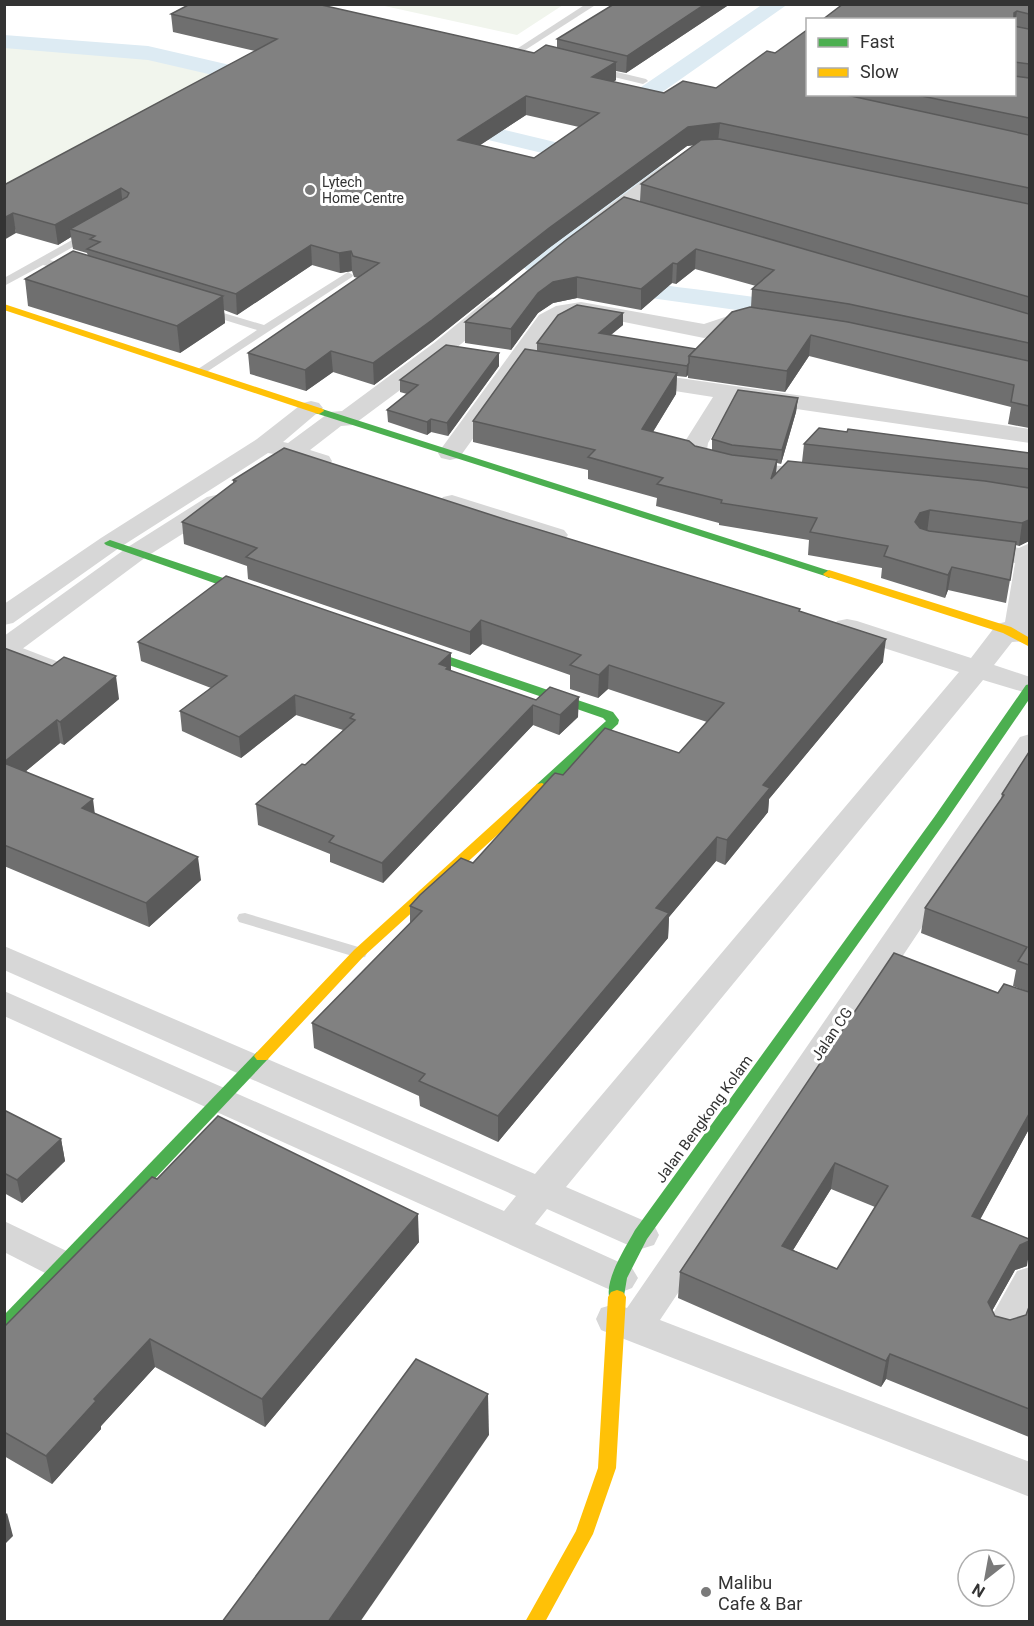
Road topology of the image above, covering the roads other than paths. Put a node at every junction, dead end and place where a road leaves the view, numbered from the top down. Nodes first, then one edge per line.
1 (593, 4) edge
2 (505, 49) edge
3 (516, 52) junction
4 (527, 54) edge
5 (585, 68) edge
6 (643, 81) dead end
7 (684, 159) edge
8 (619, 207) junction
9 (641, 213) edge
10 (103, 225) edge
11 (584, 234) edge
12 (41, 261) junction
13 (75, 272) edge
14 (348, 275) dead end
15 (4, 284) edge
16 (515, 288) edge
17 (4, 307) edge
18 (199, 309) edge
19 (771, 322) edge
20 (266, 329) junction
21 (442, 348) junction
22 (495, 357) junction
23 (540, 364) edge
24 (201, 371) junction
25 (622, 377) edge
26 (727, 393) junction
27 (310, 408) junction
28 (342, 418) junction
29 (1029, 436) edge
30 (265, 444) junction
31 (293, 452) junction
32 (450, 453) junction
33 (339, 467) edge
34 (845, 479) edge
35 (430, 496) edge
36 (578, 542) edge
37 (110, 543) junction
38 (950, 546) edge
39 (137, 552) junction
40 (1029, 555) edge
41 (272, 599) edge
42 (4, 617) edge
43 (829, 622) edge
44 (1017, 636) edge
45 (395, 642) edge
46 (6, 648) edge
47 (977, 669) junction
48 (82, 677) edge
49 (1029, 687) edge
50 (1029, 743) edge
51 (245, 918) dead end
52 (850, 942) junction
53 (359, 953) junction
54 (886, 954) junction
55 (4, 957) edge
56 (919, 966) edge
57 (4, 1002) edge
58 (254, 1065) junction
59 (221, 1101) junction
60 (540, 1190) junction
61 (509, 1230) junction
62 (4, 1235) edge
63 (641, 1235) junction
64 (64, 1266) junction
65 (619, 1278) junction
66 (1029, 1281) edge
67 (625, 1322) junction
68 (4, 1327) edge
69 (1004, 1328) edge
70 (1029, 1480) edge
71 (534, 1622) edge

1 - 3 lane
2 - 3 lane
3 - 4 lane
5 - 6 lane
7 - 8 street
8 - 9 street
8 - 11 street
10 - 12 lane
12 - 13 lane
12 - 15 lane
14 - 20 lane
16 - 21 street
17 - 24 street
18 - 20 lane
19 - 22 street
20 - 24 lane
21 - 22 street
21 - 28 street
22 - 23 street
22 - 32 street
24 - 27 street
25 - 26 street
26 - 29 street
26 - 34 street
27 - 28 street
27 - 30 street
28 - 31 street
28 - 32 street
30 - 31 street
30 - 37 street
31 - 33 street
31 - 39 street
32 - 44 street
35 - 36 street
37 - 39 street
37 - 42 street
38 - 40 street
39 - 41 street
39 - 46 street
40 - 44 street
43 - 47 street
44 - 47 street
45 - 53 street
46 - 48 lane
47 - 49 street
47 - 60 street
49 - 52 street, Jalan Bengkong Kolam
50 - 54 street, Jalan CG
51 - 53 lane
52 - 54 street
52 - 63 street, Jalan Bengkong Kolam
53 - 58 street
54 - 56 street
54 - 67 street, Jalan CG
55 - 58 street
57 - 59 street
58 - 59 street
58 - 60 street
59 - 61 street
59 - 64 street
60 - 61 street
60 - 63 street
61 - 65 street
62 - 64 street
63 - 65 street, Jalan Bengkong Kolam
64 - 68 street
65 - 67 street, Jalan Bengkong Kolam
66 - 69 street
67 - 70 street
67 - 71 street, Jalan Bengkong Kolam

